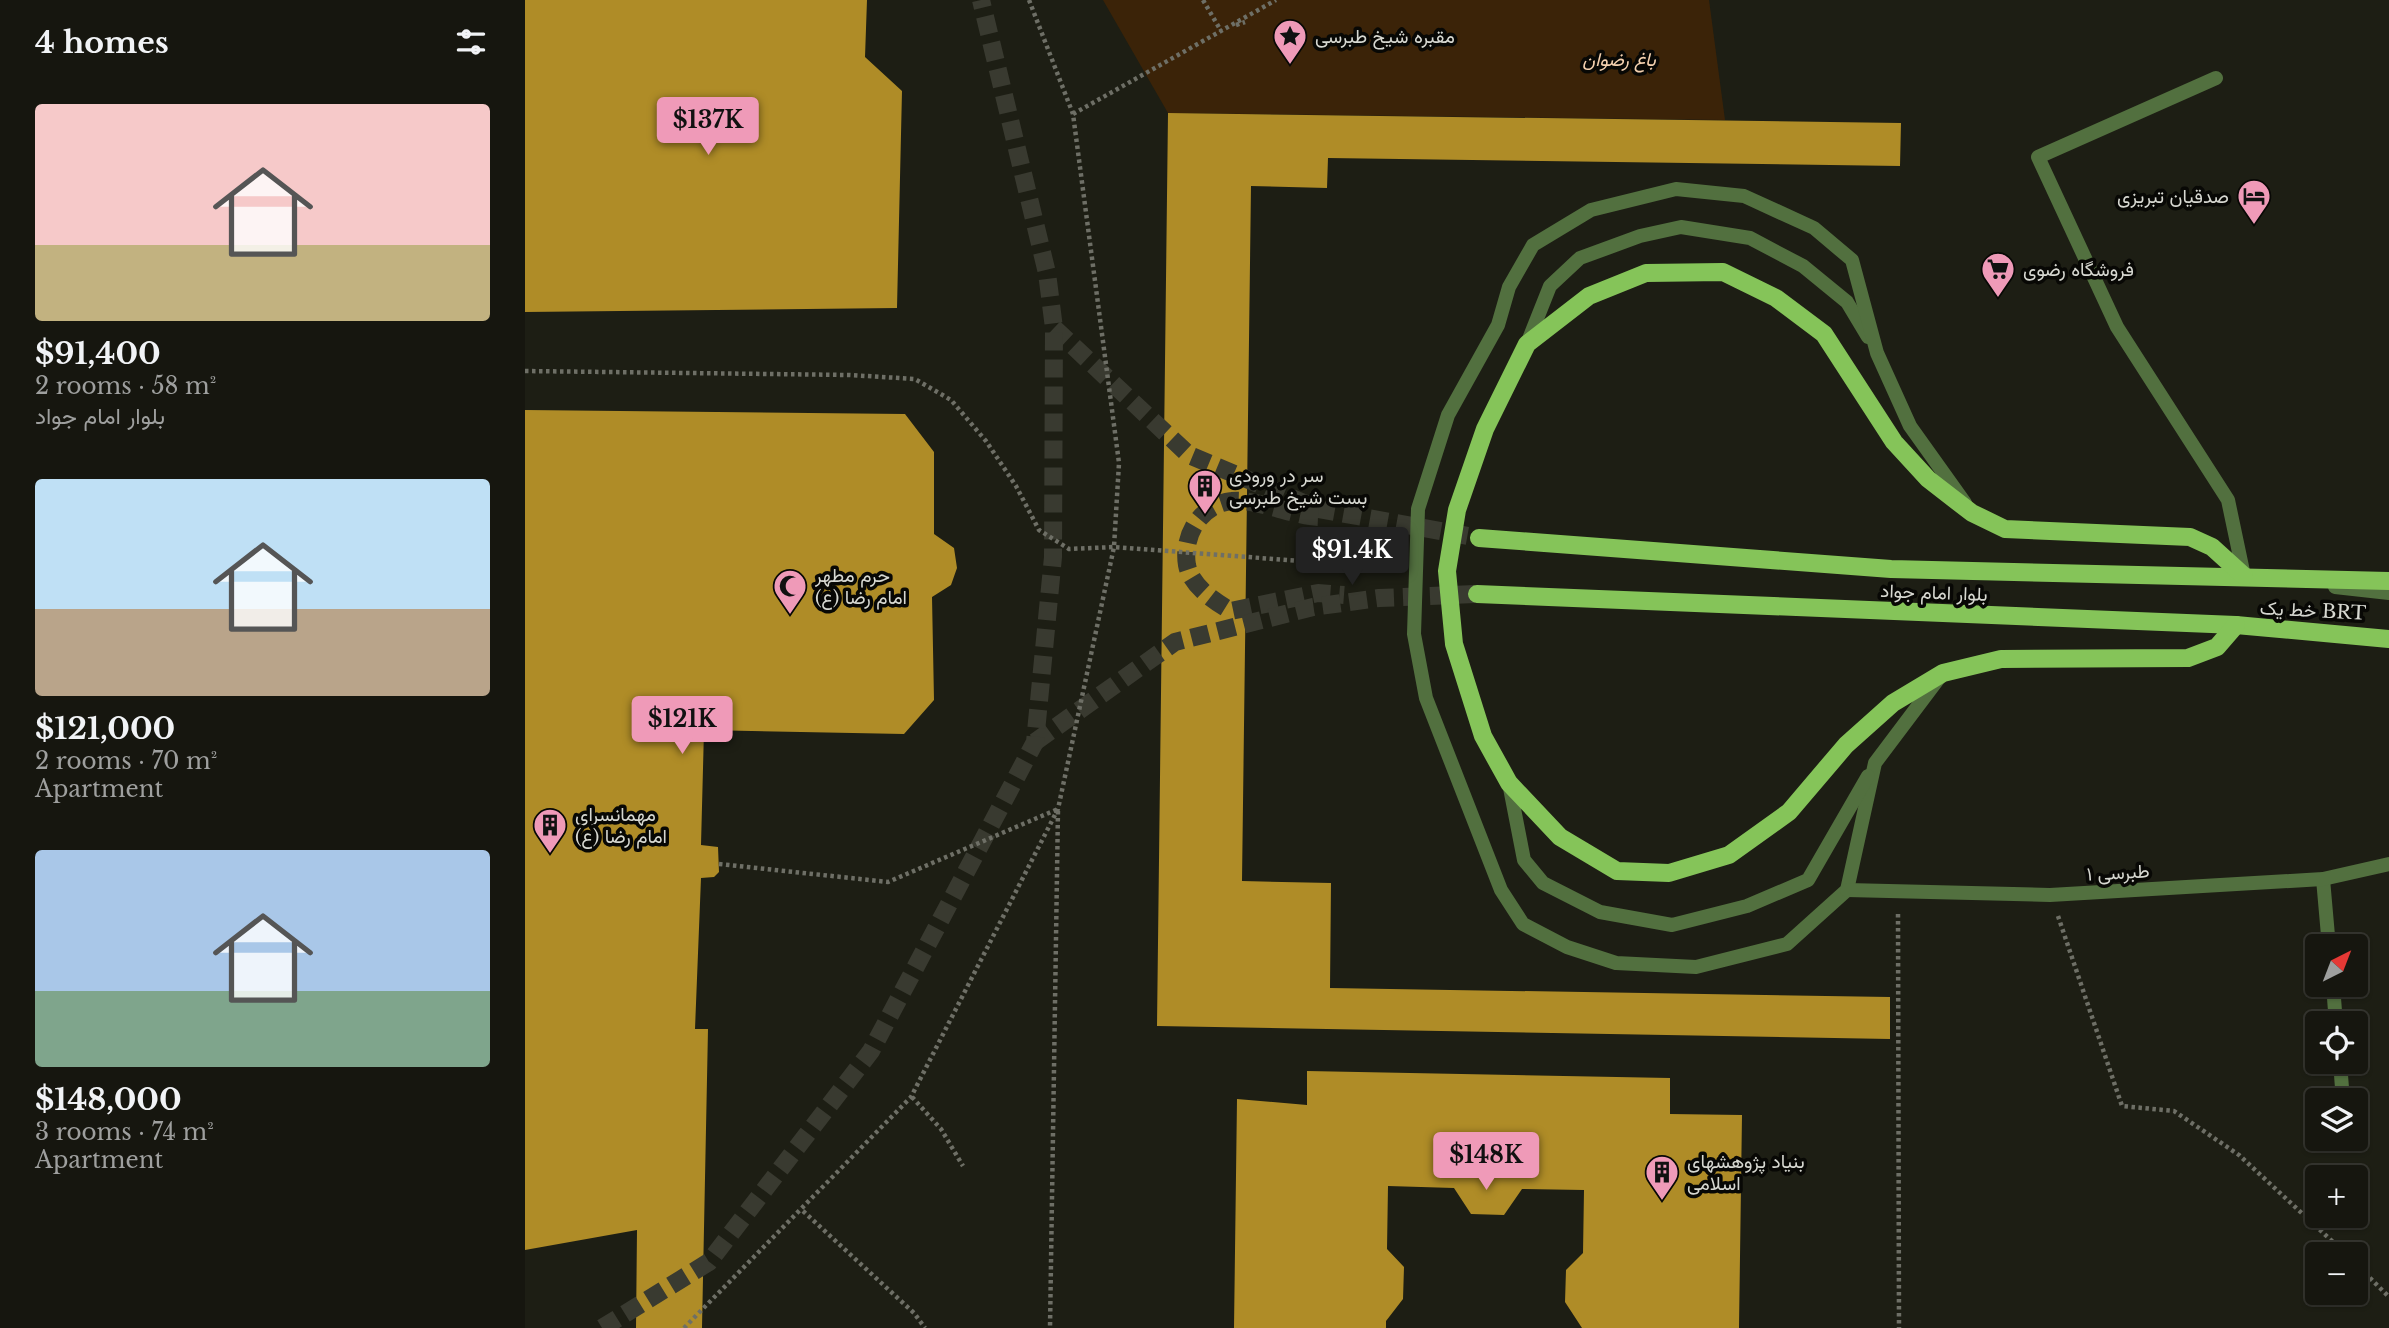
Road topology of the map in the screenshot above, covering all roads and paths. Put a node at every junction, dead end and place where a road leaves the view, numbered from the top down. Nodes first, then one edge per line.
1 (1029, 0) edge
2 (1203, 0) edge
3 (1276, 0) edge
4 (1245, 22) dead end
5 (1219, 32) junction
6 (2216, 78) dead end
7 (1073, 114) junction
8 (1527, 344) junction
9 (1877, 353) junction
10 (525, 372) edge
11 (1972, 513) junction
12 (1479, 538) tunnel mouth
13 (1114, 547) junction
14 (1414, 569) junction
15 (2244, 576) junction
16 (2389, 581) edge
17 (2389, 593) edge
18 (1477, 594) tunnel mouth
19 (2236, 625) junction
20 (2389, 633) edge
21 (2389, 639) edge
22 (1943, 673) junction
23 (1875, 763) junction
24 (1509, 783) junction
25 (1058, 809) junction
26 (719, 864) dead end
27 (2389, 864) edge
28 (2323, 879) junction
29 (1847, 890) junction
30 (1898, 892) junction
31 (2050, 895) junction
32 (2328, 934) edge
33 (911, 1097) junction
34 (963, 1166) dead end
35 (803, 1211) junction
36 (2333, 1242) edge
37 (2368, 1276) edge
38 (2389, 1297) edge
39 (684, 1328) edge
40 (925, 1328) edge
41 (1050, 1328) edge
42 (1899, 1328) edge

1 - 7 path
2 - 5 path
3 - 5 path
4 - 5 path
5 - 7 path
6 - 15 lane
7 - 13 path
8 - 9 lane
8 - 11 main road
8 - 24 main road
9 - 11 lane
9 - 14 lane
10 - 13 path
11 - 15 main road
12 - 15 main road, بلوار امام جواد
13 - 14 path
13 - 25 path
14 - 29 lane
15 - 16 main road, بلوار امام جواد
15 - 17 lane, خط یک BRT
18 - 19 main road, بلوار امام جواد
19 - 20 lane, خط یک BRT
19 - 21 main road, بلوار امام جواد
19 - 22 main road
22 - 23 lane
22 - 24 main road
23 - 24 lane
23 - 29 lane
25 - 26 path
25 - 33 path
25 - 41 path
27 - 28 lane, طبرسی ۱
28 - 31 lane, طبرسی ۱
28 - 32 lane
29 - 30 lane, طبرسی ۱
30 - 31 lane, طبرسی ۱
30 - 42 path
31 - 36 path
33 - 34 path
33 - 35 path
35 - 39 path
35 - 40 path
37 - 38 path

